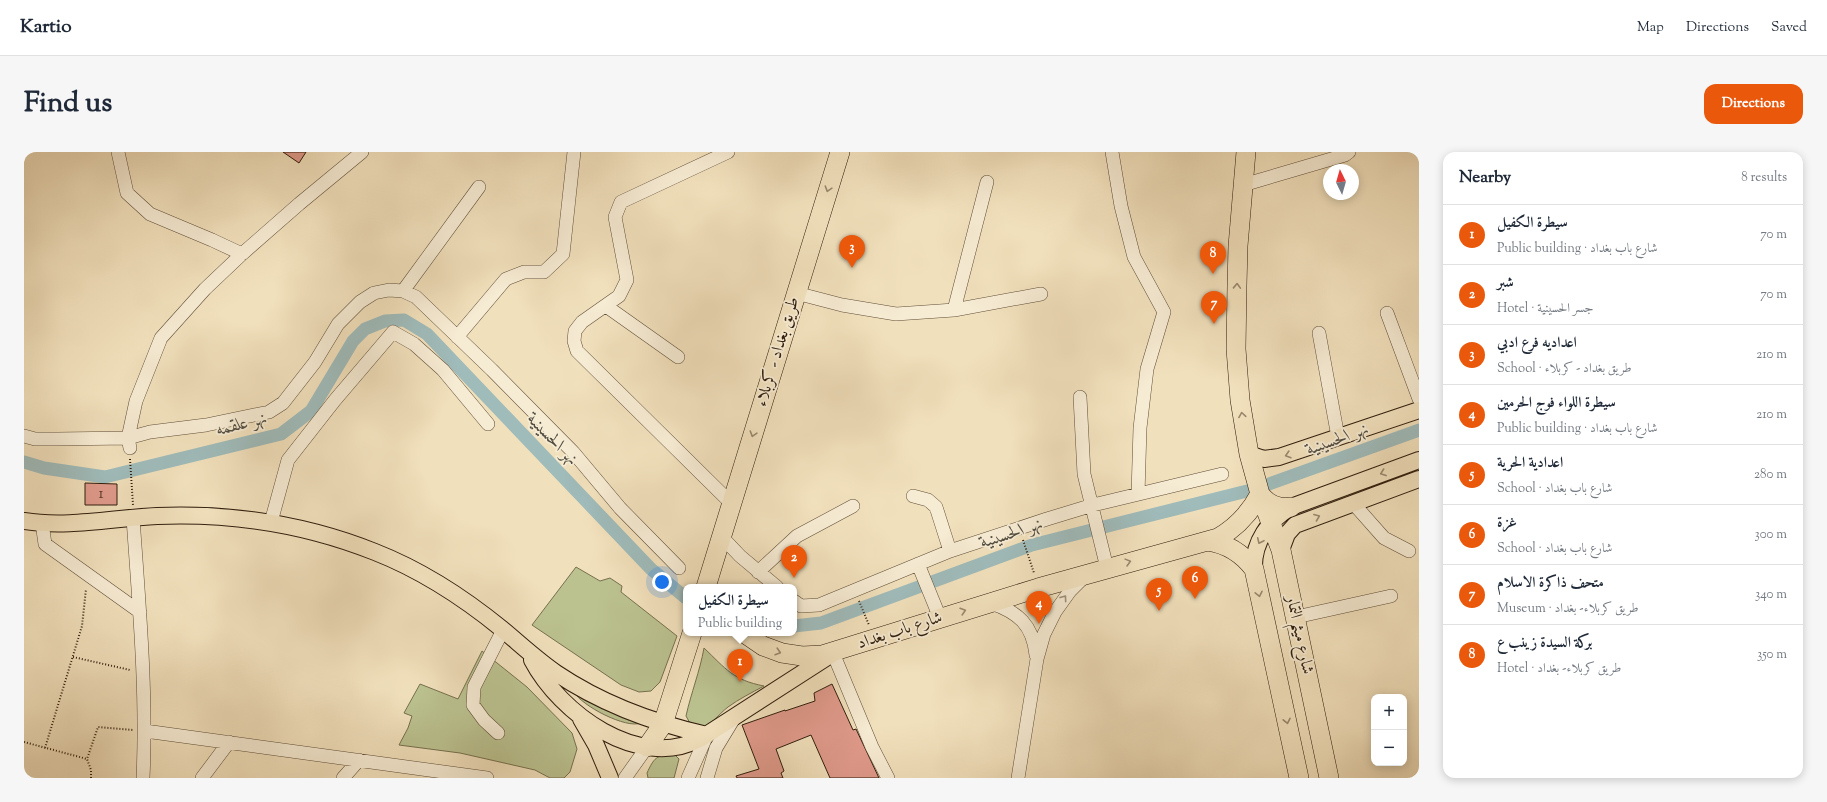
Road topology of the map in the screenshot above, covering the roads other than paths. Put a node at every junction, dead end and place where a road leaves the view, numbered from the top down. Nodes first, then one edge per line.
1 (118, 152) edge
2 (362, 152) edge
3 (574, 152) edge
4 (728, 152) edge
5 (840, 152) edge
6 (1112, 152) edge
7 (1246, 152) edge
8 (1348, 152) edge
9 (987, 182) dead end
10 (1243, 185) junction
11 (479, 187) dead end
12 (242, 254) junction
13 (403, 291) junction
14 (796, 293) junction
15 (1041, 294) dead end
16 (606, 306) junction
17 (954, 310) junction
18 (1387, 313) dead end
19 (1319, 333) dead end
20 (457, 337) junction
21 (678, 357) dead end
22 (1080, 397) dead end
23 (1419, 399) edge
24 (1419, 410) edge
25 (488, 424) dead end
26 (24, 436) edge
27 (1338, 437) junction
28 (129, 443) junction
29 (1249, 454) junction
30 (1419, 460) edge
31 (1222, 474) dead end
32 (1419, 479) edge
33 (1138, 494) junction
34 (1260, 494) junction
35 (913, 496) dead end
36 (731, 503) junction
37 (1353, 503) junction
38 (1093, 505) junction
39 (853, 506) dead end
40 (1295, 515) junction
41 (133, 518) junction
42 (24, 521) edge
43 (271, 522) junction
44 (1271, 522) junction
45 (42, 523) junction
46 (1208, 541) junction
47 (1281, 550) junction
48 (950, 551) junction
49 (1409, 551) dead end
50 (716, 556) junction
51 (1105, 560) junction
52 (918, 564) junction
53 (680, 568) dead end
54 (1254, 569) junction
55 (758, 572) junction
56 (1088, 574) junction
57 (707, 584) edge
58 (718, 584) edge
59 (773, 584) edge
60 (1391, 596) dead end
61 (797, 602) edge
62 (991, 603) junction
63 (140, 612) junction
64 (1296, 617) junction
65 (940, 618) junction
66 (503, 630) junction
67 (691, 636) edge
68 (748, 636) edge
69 (833, 653) junction
70 (530, 654) junction
71 (1037, 659) junction
72 (577, 714) junction
73 (739, 714) junction
74 (663, 724) junction
75 (145, 731) junction
76 (498, 733) dead end
77 (707, 735) junction
78 (229, 742) junction
79 (647, 747) junction
80 (359, 760) junction
81 (463, 776) edge
82 (142, 778) edge
83 (202, 778) edge
84 (343, 778) edge
85 (487, 778) edge
86 (610, 778) edge
87 (626, 778) edge
88 (688, 778) edge
89 (707, 778) edge
90 (888, 778) edge
91 (1018, 778) edge
92 (1299, 778) edge
93 (1329, 778) edge

1 - 12 street
2 - 12 street
3 - 20 street
4 - 16 street
5 -> 14 highway, طريق بغداد - كربلاء
6 - 33 street
7 - 10 highway
8 - 10 street
9 - 17 street
29 -> 10 highway
11 - 13 street
12 - 28 street
13 - 20 street
13 - 28 street
14 - 17 street
14 -> 36 highway, طريق بغداد - كربلاء
15 - 17 street
16 - 21 street
16 - 36 street
18 - 23 street
19 - 27 street
20 - 53 street
22 - 38 street
24 - 27 main road
25 - 43 street
26 - 28 street
27 -> 29 main road
29 - 34 highway
30 -> 40 main road
31 - 33 street
32 - 37 main road
33 - 38 street
34 - 40 highway
34 - 44 highway, شارع ميثم التمار
34 - 46 highway, شارع باب بغداد
35 - 48 street
36 - 50 highway, طريق بغداد - كربلاء
40 -> 37 main road
37 - 49 street
38 - 48 street
38 - 51 street
39 - 55 street
40 - 44 main road
40 - 47 main road
41 - 43 main road
41 - 45 main road
41 - 63 street
42 - 45 main road
43 - 66 main road
44 - 47 highway, شارع ميثم التمار
44 -> 54 main road
45 - 63 street
51 -> 46 highway, شارع باب بغداد
46 - 54 highway
47 - 64 highway, شارع ميثم التمار
48 - 52 street
50 - 55 street
50 - 57 highway, طريق بغداد - كربلاء
50 - 58 highway
51 - 56 highway, شارع باب بغداد
52 - 61 street
52 - 65 street
54 -> 92 highway, شارع ميثم التمار
55 - 59 street
56 - 62 highway, شارع باب بغداد
71 -> 56 street
60 - 64 street
65 -> 62 highway, شارع باب بغداد
62 - 71 street
63 - 75 street
64 - 93 highway, شارع ميثم التمار
65 - 69 highway, شارع باب بغداد
66 - 70 main road
66 - 76 street
67 - 74 highway
68 -> 69 highway
69 - 73 main road, شارع باب بغداد
69 - 90 street
70 - 72 main road
70 - 74 main road
71 - 91 street
72 - 79 main road, شارع باب بغداد
72 - 86 main road
73 - 77 main road, شارع باب بغداد
73 - 89 street
74 - 77 main road
74 - 79 highway
75 - 78 street
75 - 82 street
77 - 79 main road, شارع باب بغداد
77 - 88 street
77 - 89 street
78 - 80 street
78 - 83 street
79 - 87 street
80 - 81 street
80 - 84 street
81 - 85 street

